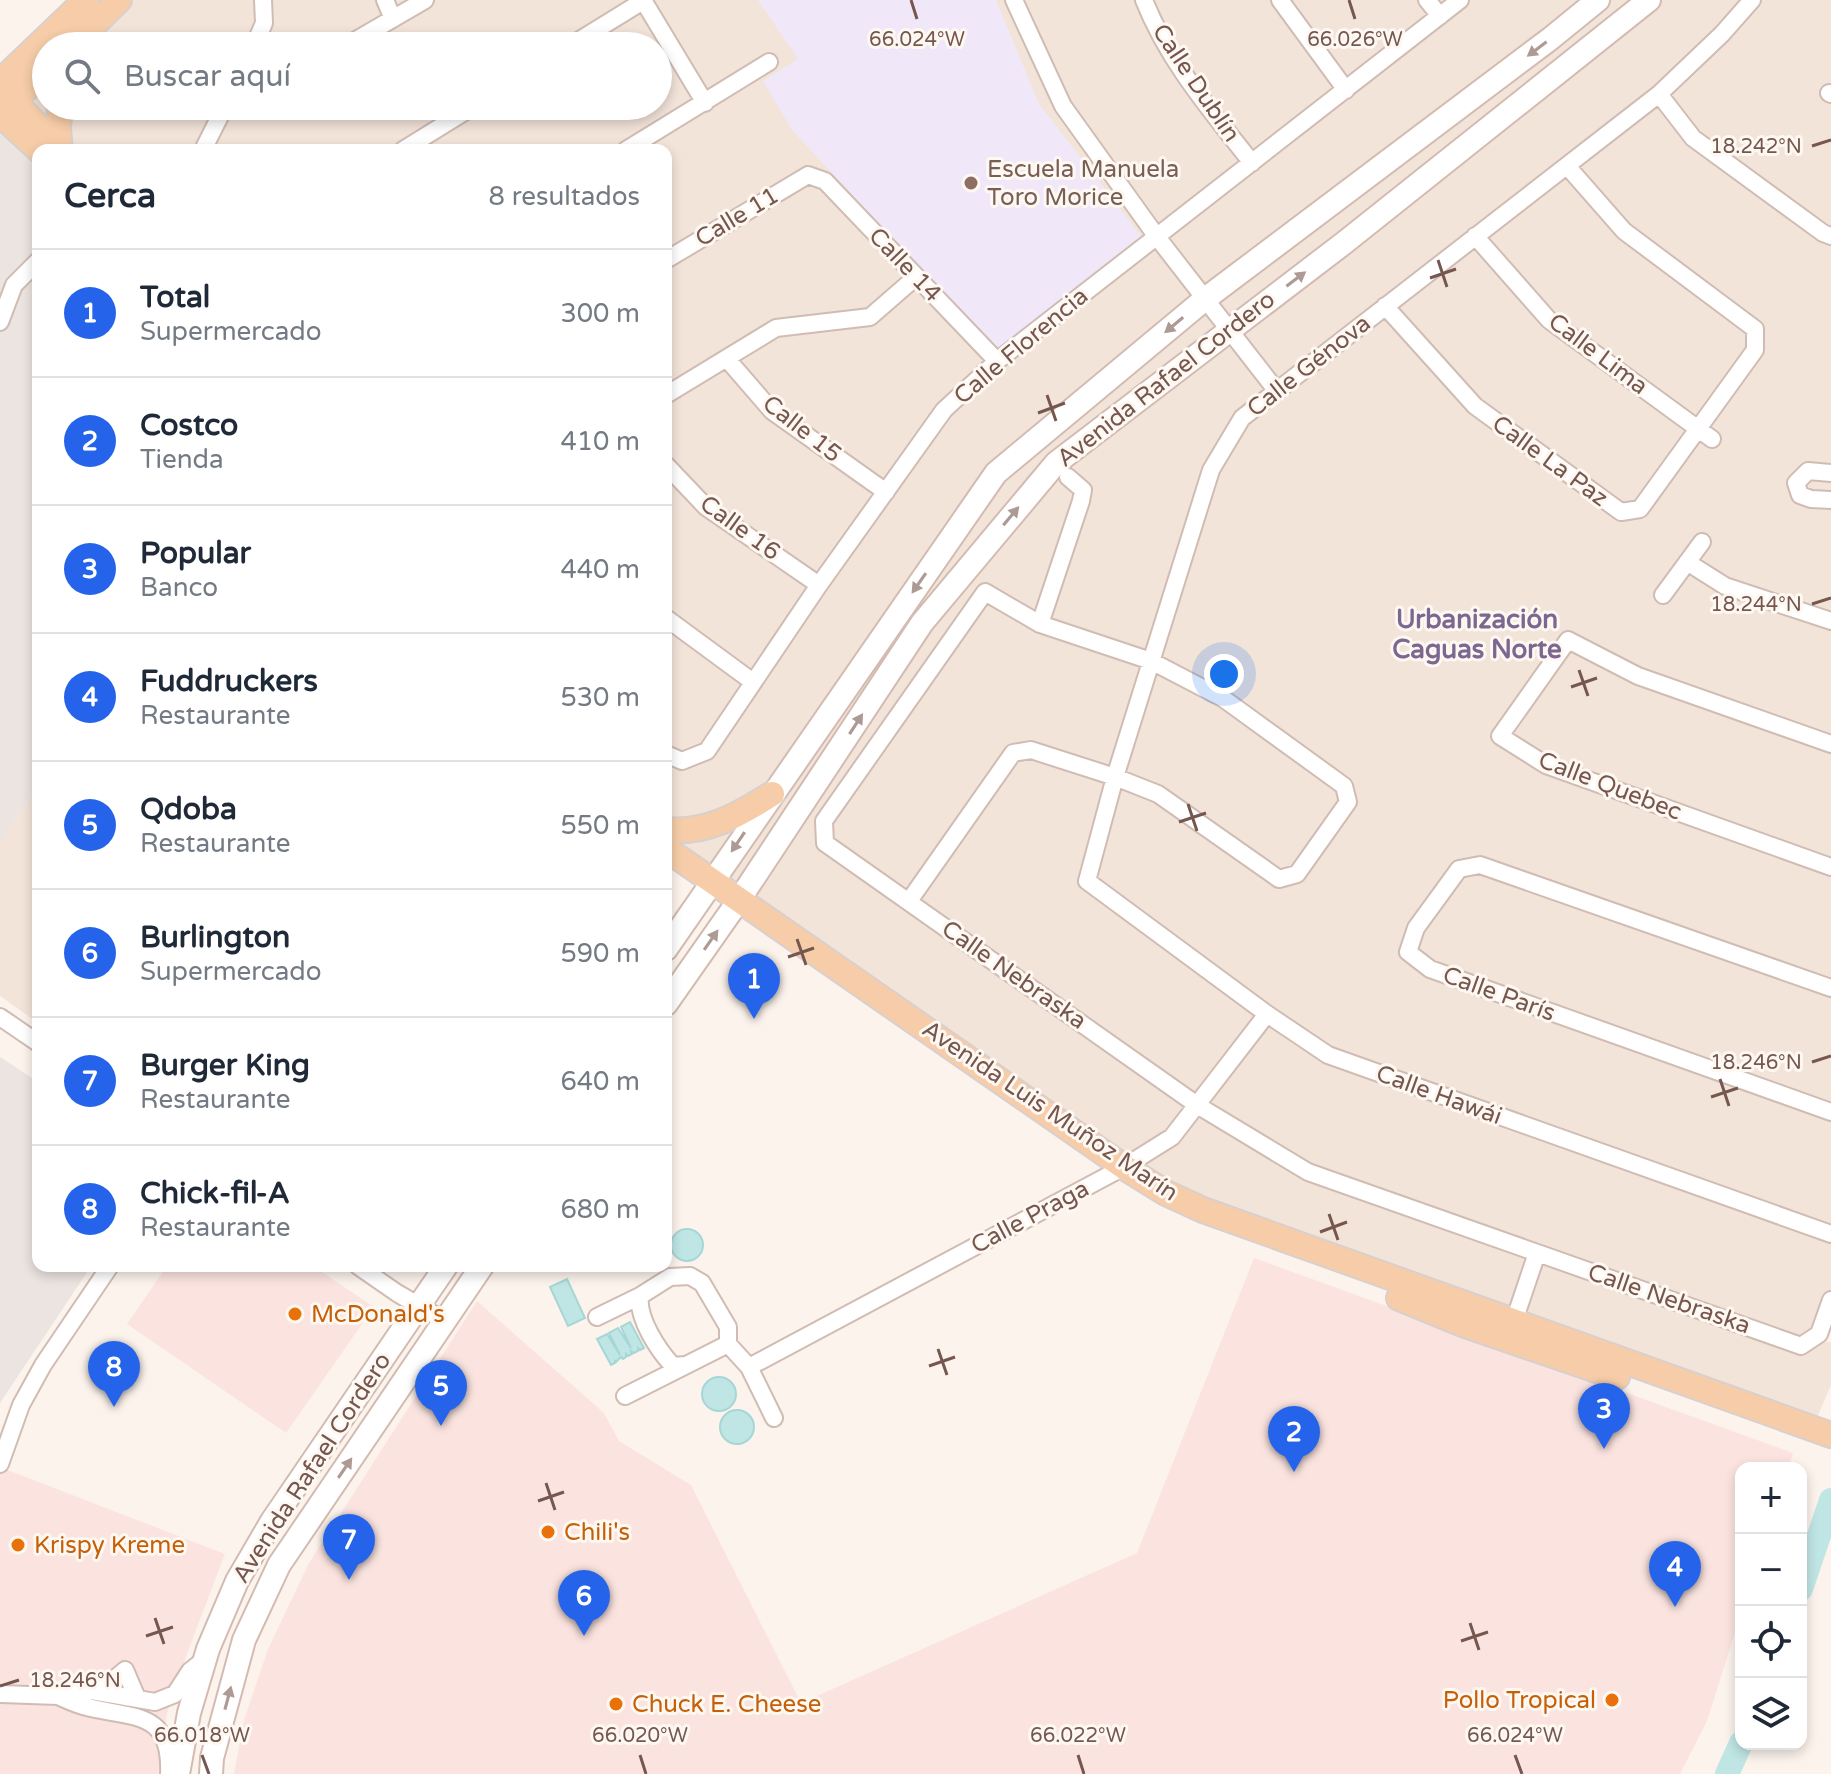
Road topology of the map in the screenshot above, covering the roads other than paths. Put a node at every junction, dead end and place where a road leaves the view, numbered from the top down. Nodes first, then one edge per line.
1 (86, 0) edge
2 (119, 0) edge
3 (263, 0) edge
4 (385, 0) edge
5 (425, 0) edge
6 (643, 0) edge
7 (1014, 0) edge
8 (1144, 0) edge
9 (1280, 0) edge
10 (1427, 0) edge
11 (1460, 0) edge
12 (1598, 0) edge
13 (1649, 0) edge
14 (1752, 0) edge
15 (1440, 16) junction
16 (393, 19) junction
17 (53, 32) edge
18 (88, 32) edge
19 (260, 32) edge
20 (370, 32) edge
21 (592, 32) edge
22 (662, 32) edge
23 (32, 48) edge
24 (672, 48) edge
25 (32, 55) edge
26 (769, 62) dead end
27 (0, 64) edge
28 (32, 78) edge
29 (1346, 90) junction
30 (1659, 94) junction
31 (3, 96) edge
32 (705, 103) junction
33 (59, 120) edge
34 (218, 120) edge
35 (451, 120) edge
36 (0, 132) edge
37 (34, 144) edge
38 (54, 144) edge
39 (59, 144) edge
40 (206, 144) edge
41 (413, 144) edge
42 (636, 144) edge
43 (1252, 163) junction
44 (1567, 166) junction
45 (808, 175) joint
46 (1475, 236) junction
47 (1831, 236) edge
48 (1157, 237) junction
49 (672, 256) edge
50 (32, 267) edge
51 (916, 277) junction
52 (1205, 299) junction
53 (1385, 306) junction
54 (0, 322) edge
55 (1230, 331) junction
56 (727, 359) junction
57 (997, 361) junction
58 (1276, 390) junction
59 (672, 391) edge
60 (1698, 427) junction
61 (1712, 439) dead end
62 (672, 471) edge
63 (1831, 473) edge
64 (1068, 477) dead end
65 (886, 492) junction
66 (1831, 500) edge
67 (1702, 542) dead end
68 (1687, 562) junction
69 (819, 585) junction
70 (1663, 595) dead end
71 (1831, 621) edge
72 (672, 622) edge
73 (1040, 624) junction
74 (1151, 661) junction
75 (753, 682) junction
76 (1831, 744) edge
77 (672, 757) edge
78 (1115, 777) junction
79 (772, 794) junction
80 (672, 830) edge
81 (672, 854) edge
82 (1831, 867) edge
83 (672, 870) edge
84 (1087, 881) joint
85 (708, 887) junction
86 (909, 901) junction
87 (735, 906) junction
88 (672, 940) edge
89 (1831, 988) edge
90 (672, 995) edge
91 (1267, 1014) junction
92 (0, 1017) edge
93 (32, 1039) edge
94 (1197, 1105) junction
95 (1831, 1112) edge
96 (1118, 1170) junction
97 (1831, 1234) edge
98 (1537, 1253) junction
99 (106, 1272) edge
100 (367, 1272) edge
101 (442, 1272) edge
102 (478, 1272) edge
103 (666, 1272) edge
104 (640, 1296) junction
105 (1831, 1300) edge
106 (418, 1306) junction
107 (597, 1317) dead end
108 (445, 1321) junction
109 (1511, 1331) junction
110 (728, 1344) junction
111 (685, 1365) junction
112 (749, 1367) junction
113 (625, 1396) dead end
114 (774, 1418) dead end
115 (1788, 1428) junction
116 (1831, 1435) edge
117 (1831, 1449) edge
118 (0, 1464) edge
119 (205, 1659) junction
120 (92, 1691) junction
121 (0, 1694) edge
122 (58, 1696) junction
123 (137, 1698) junction
124 (169, 1774) edge
125 (178, 1774) edge
126 (211, 1774) edge

1 - 17 main road
2 - 18 main road
3 - 19 street
4 - 16 street
5 - 16 street
6 - 21 street
6 - 22 street
7 - 48 street
8 - 43 street, Calle Dublín
9 - 29 street
10 - 15 street
11 - 15 street, Calle Florencia
12 -> 52 main road, Avenida Rafael Cordero
55 -> 13 main road, Avenida Rafael Cordero
14 - 30 street, Calle Génova
15 - 29 street, Calle Florencia
16 - 20 street
23 - 27 main road
24 - 32 street
25 - 31 main road
26 - 32 street
28 - 31 main road
29 - 43 street, Calle Florencia
30 - 44 street, Calle Génova
30 - 47 street
31 - 37 main road
31 - 38 main road
32 - 42 street
33 - 39 main road
34 - 40 street
35 - 41 street
36 - 37 main road
43 - 48 street, Calle Florencia
44 - 46 street, Calle Génova
44 - 60 street, Calle La Paz
45 - 49 street, Calle 11
45 - 51 street, Calle 14
46 - 53 street, Calle Génova
46 - 60 street, Calle Lima
48 - 52 street
48 - 57 street, Calle Florencia
50 - 54 street
51 - 56 street
51 - 57 street, Calle 14
52 - 55 street
52 -> 79 main road, Avenida Rafael Cordero
53 - 58 street, Calle Génova
53 - 60 street, Calle La Paz
55 - 58 street
87 -> 55 main road, Avenida Rafael Cordero
56 - 59 street
56 - 65 street, Calle 15
57 - 65 street, Calle Florencia
58 - 74 street, Calle Génova
60 - 61 street, Calle Lima
62 - 69 street, Calle 16
63 - 66 street
64 - 73 street
65 - 69 street, Calle Florencia
67 - 68 street
68 - 70 street
68 - 71 street
69 - 75 street, Calle Florencia
72 - 75 street
73 - 74 street
73 - 86 street, Calle Nebraska
74 - 78 street, Calle Génova
74 - 78 street
75 - 77 street, Calle Florencia
76 - 82 street, Calle Quebec
78 - 84 street, Calle Génova
78 - 86 street
79 - 80 main road
79 -> 85 main road, Avenida Rafael Cordero
81 - 85 main road, Avenida Luis Muñoz Marín
83 - 85 main road, Avenida Luis Muñoz Marín
84 - 91 street, Calle Hawái
85 - 87 main road, Avenida Luis Muñoz Marín
85 - 88 main road, Avenida Rafael Cordero
86 - 94 street, Calle Nebraska
90 -> 87 main road, Avenida Rafael Cordero
87 - 96 main road, Avenida Luis Muñoz Marín
89 - 95 street, Calle París
91 - 94 street, Calle Praga
91 - 97 street, Calle Hawái
92 - 93 street
94 - 96 street, Calle Praga
94 - 98 street, Calle Nebraska
96 - 109 main road, Avenida Luis Muñoz Marín
96 - 112 street, Calle Praga
98 - 105 street, Calle Nebraska
98 - 109 street
99 - 118 street
100 - 106 street
101 - 106 main road, Avenida Rafael Cordero
102 - 108 main road, Avenida Rafael Cordero
103 - 104 street
103 - 110 street
104 - 107 street
104 - 111 street
106 - 108 street
106 - 119 main road, Avenida Rafael Cordero
126 -> 108 main road, Avenida Rafael Cordero
109 - 115 main road, Avenida Luis Muñoz Marín
110 - 111 street
110 - 112 street
111 - 113 street
112 - 114 street
115 - 116 main road, Avenida Luis Muñoz Marín
115 - 117 main road, Avenida Luis Muñoz Marín
119 - 123 street
119 - 125 main road, Avenida Rafael Cordero
120 - 122 street
120 - 123 street
120 - 123 street
121 - 122 street
122 - 124 street

